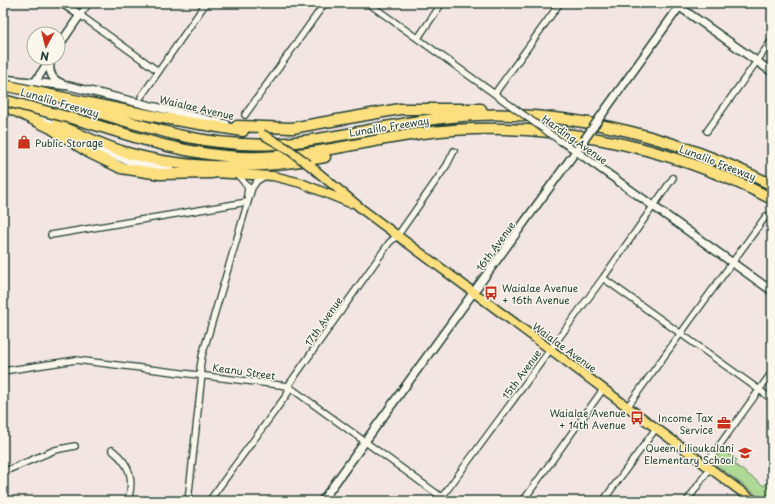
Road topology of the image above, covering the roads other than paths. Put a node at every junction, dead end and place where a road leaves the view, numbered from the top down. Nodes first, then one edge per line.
1 (62, 3) edge
2 (89, 3) edge
3 (206, 3) edge
4 (325, 3) edge
5 (368, 3) edge
6 (442, 3) edge
7 (560, 3) edge
8 (679, 4) edge
9 (80, 16) junction
10 (66, 36) edge
11 (418, 38) junction
12 (772, 40) edge
13 (757, 61) junction
14 (45, 66) edge
15 (50, 66) edge
16 (158, 70) junction
17 (772, 72) edge
18 (3, 79) edge
19 (34, 82) junction
20 (3, 86) edge
21 (69, 86) junction
22 (495, 94) junction
23 (141, 97) dead end
24 (3, 100) edge
25 (3, 104) edge
26 (92, 107) junction
27 (26, 109) junction
28 (245, 115) dead end
29 (578, 121) junction
30 (57, 124) junction
31 (237, 126) junction
32 (707, 131) dead end
33 (259, 133) junction
34 (367, 142) junction
35 (576, 151) junction
36 (454, 152) dead end
37 (212, 173) junction
38 (237, 174) junction
39 (265, 175) junction
40 (673, 178) dead end
41 (772, 185) edge
42 (772, 199) edge
43 (247, 202) junction
44 (653, 206) junction
45 (363, 210) junction
46 (766, 216) dead end
47 (50, 235) dead end
48 (398, 235) junction
49 (732, 262) junction
50 (603, 278) junction
51 (772, 291) edge
52 (473, 292) junction
53 (681, 333) junction
54 (550, 349) junction
55 (3, 371) edge
56 (772, 372) edge
57 (202, 374) junction
58 (288, 386) junction
59 (604, 388) junction
60 (760, 390) junction
61 (772, 399) edge
62 (628, 406) junction
63 (657, 427) junction
64 (365, 442) junction
65 (75, 446) dead end
66 (112, 450) dead end
67 (708, 466) junction
68 (3, 472) edge
69 (441, 499) edge
70 (128, 501) edge
71 (188, 501) edge
72 (209, 501) edge
73 (322, 501) edge
74 (448, 501) edge
75 (523, 501) edge
76 (603, 501) edge
77 (686, 501) edge
78 (754, 501) edge

1 - 9 street
2 - 9 street
3 - 16 street
4 - 28 street
5 - 11 street, Harding Avenue
6 - 11 street
7 - 22 street
8 - 13 street
8 - 35 street, 16th Avenue, bridge
9 - 10 street
9 - 16 street
11 - 22 street, Harding Avenue
12 - 13 street
13 - 17 street
13 - 32 street
14 - 19 street
15 - 21 street
16 - 23 street
18 - 19 street, Waialae Avenue
19 - 21 street, Waialae Avenue
19 - 27 street
20 - 26 highway, Lunalilo Freeway, bridge
21 - 31 street, Waialae Avenue
22 - 35 street, Harding Avenue, bridge
24 - 34 highway, Lunalilo Freeway, bridge
25 - 27 street, Waialae Avenue
25 - 37 highway
26 - 29 highway, Lunalilo Freeway
26 - 33 highway
27 - 30 street, Waialae Avenue
29 - 31 highway
29 - 41 highway, Lunalilo Freeway
30 - 34 highway
30 - 37 street, Waialae Avenue
31 - 33 street, Waialae Avenue
33 - 45 main road, Waialae Avenue, bridge
34 - 42 highway, Lunalilo Freeway
35 - 44 street, Harding Avenue
35 - 52 street, 16th Avenue
36 - 48 street, 17th Avenue
37 - 38 main road, Waialae Avenue
38 - 39 main road, Waialae Avenue
38 - 43 street
39 - 43 street
39 - 45 main road, Waialae Avenue
40 - 44 street, 15th Avenue
43 - 47 street
43 - 57 street
44 - 49 street, Harding Avenue
44 - 50 street, 15th Avenue
45 - 48 main road, Waialae Avenue
46 - 49 street
48 - 52 main road, Waialae Avenue
48 - 58 street, 17th Avenue
49 - 51 street, Harding Avenue
49 - 53 street
50 - 53 street
50 - 54 street, 15th Avenue
52 - 54 main road, Waialae Avenue
52 - 64 street, 16th Avenue
53 - 60 street
53 - 62 street
54 - 59 main road, Waialae Avenue
54 - 69 street, 15th Avenue
55 - 57 street, Keanu Street
56 - 60 street
57 - 58 street, Keanu Street
57 - 71 street
58 - 64 street, Keanu Street
58 - 72 street, 17th Avenue
59 - 62 main road, Waialae Avenue
59 - 75 street
60 - 61 street
60 - 67 street
62 - 63 main road, Waialae Avenue
63 - 67 main road, Waialae Avenue
63 - 76 street
64 - 69 street, Keanu Street
64 - 73 street, 16th Avenue
65 - 68 street
66 - 70 street
67 - 77 street
67 - 78 main road, Waialae Avenue
69 - 74 street, Keanu Street

